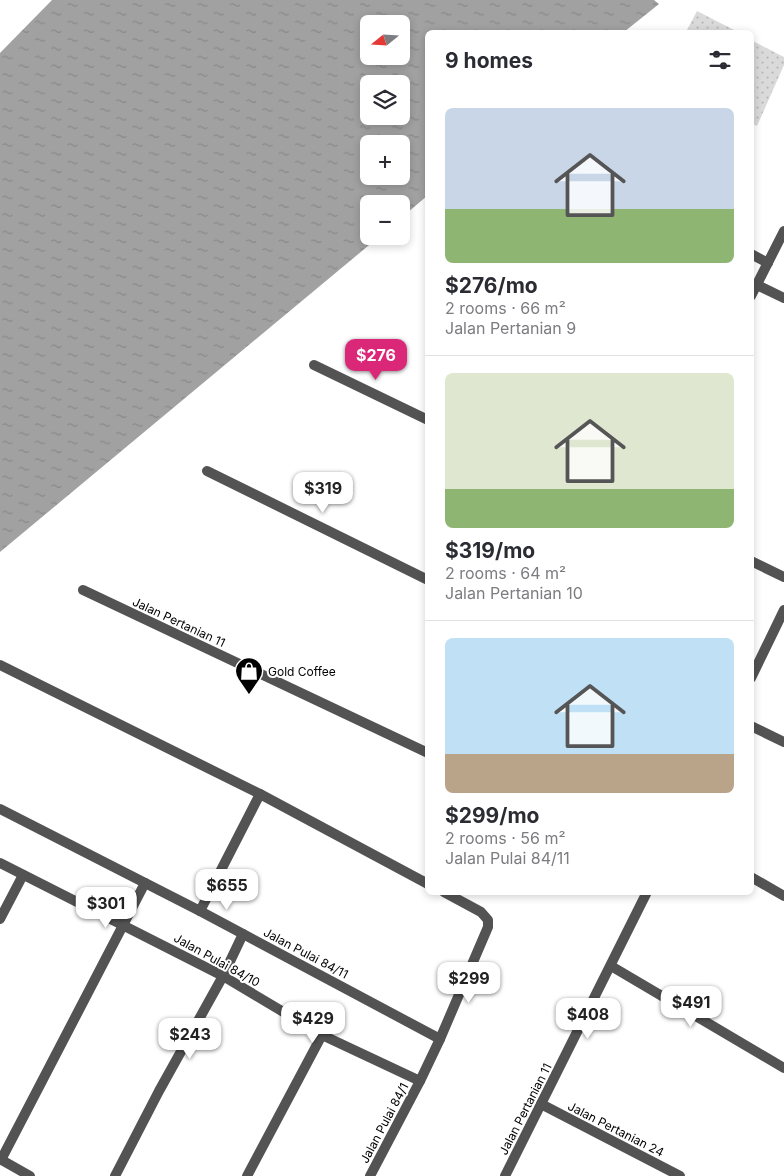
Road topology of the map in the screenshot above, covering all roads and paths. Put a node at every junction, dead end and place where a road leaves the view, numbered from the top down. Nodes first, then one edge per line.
1 (784, 230) edge
2 (754, 256) edge
3 (768, 263) junction
4 (757, 285) junction
5 (754, 290) edge
6 (784, 298) edge
7 (314, 365) dead end
8 (425, 419) edge
9 (207, 471) dead end
10 (754, 562) edge
11 (784, 577) edge
12 (425, 579) edge
13 (83, 590) dead end
14 (784, 610) edge
15 (0, 666) edge
16 (754, 672) edge
17 (754, 727) edge
18 (784, 742) edge
19 (425, 752) edge
20 (260, 794) junction
21 (0, 809) edge
22 (0, 862) edge
23 (23, 875) junction
24 (754, 879) edge
25 (425, 882) edge
26 (144, 883) junction
27 (450, 895) edge
28 (646, 895) edge
29 (784, 896) edge
30 (200, 911) junction
31 (0, 919) edge
32 (124, 924) junction
33 (243, 934) junction
34 (611, 966) junction
35 (223, 976) junction
36 (322, 1035) junction
37 (440, 1039) junction
38 (784, 1068) edge
39 (420, 1081) junction
40 (541, 1104) junction
41 (0, 1160) edge
42 (30, 1176) edge
43 (115, 1176) edge
44 (247, 1176) edge
45 (370, 1176) edge
46 (505, 1176) edge
47 (680, 1176) edge

1 - 3 street
2 - 3 street
3 - 4 street
4 - 5 street
4 - 6 street
7 - 8 street
9 - 12 street
10 - 11 street
13 - 19 street, Jalan Pertanian 11
14 - 16 street
15 - 20 street
17 - 18 street
20 - 25 street
20 - 30 street
21 - 26 street, Jalan Pulai 84/11
22 - 23 street, Jalan Pulai 84/10
23 - 31 street
23 - 32 street, Jalan Pulai 84/10
24 - 29 street
26 - 30 street, Jalan Pulai 84/11
26 - 32 street
27 - 37 street
28 - 34 street, Jalan Pertanian 11
30 - 33 street, Jalan Pulai 84/11
32 - 35 street, Jalan Pulai 84/10
32 - 41 street
33 - 35 street
33 - 37 street, Jalan Pulai 84/11
34 - 38 street
34 - 40 street, Jalan Pertanian 11
35 - 36 street, Jalan Pulai 84/10
35 - 43 street
36 - 39 street, Jalan Pulai 84/10
36 - 44 street
37 - 39 street
39 - 45 street, Jalan Pulai 84/1
40 - 46 street, Jalan Pertanian 11
40 - 47 street, Jalan Pertanian 24
41 - 42 street

